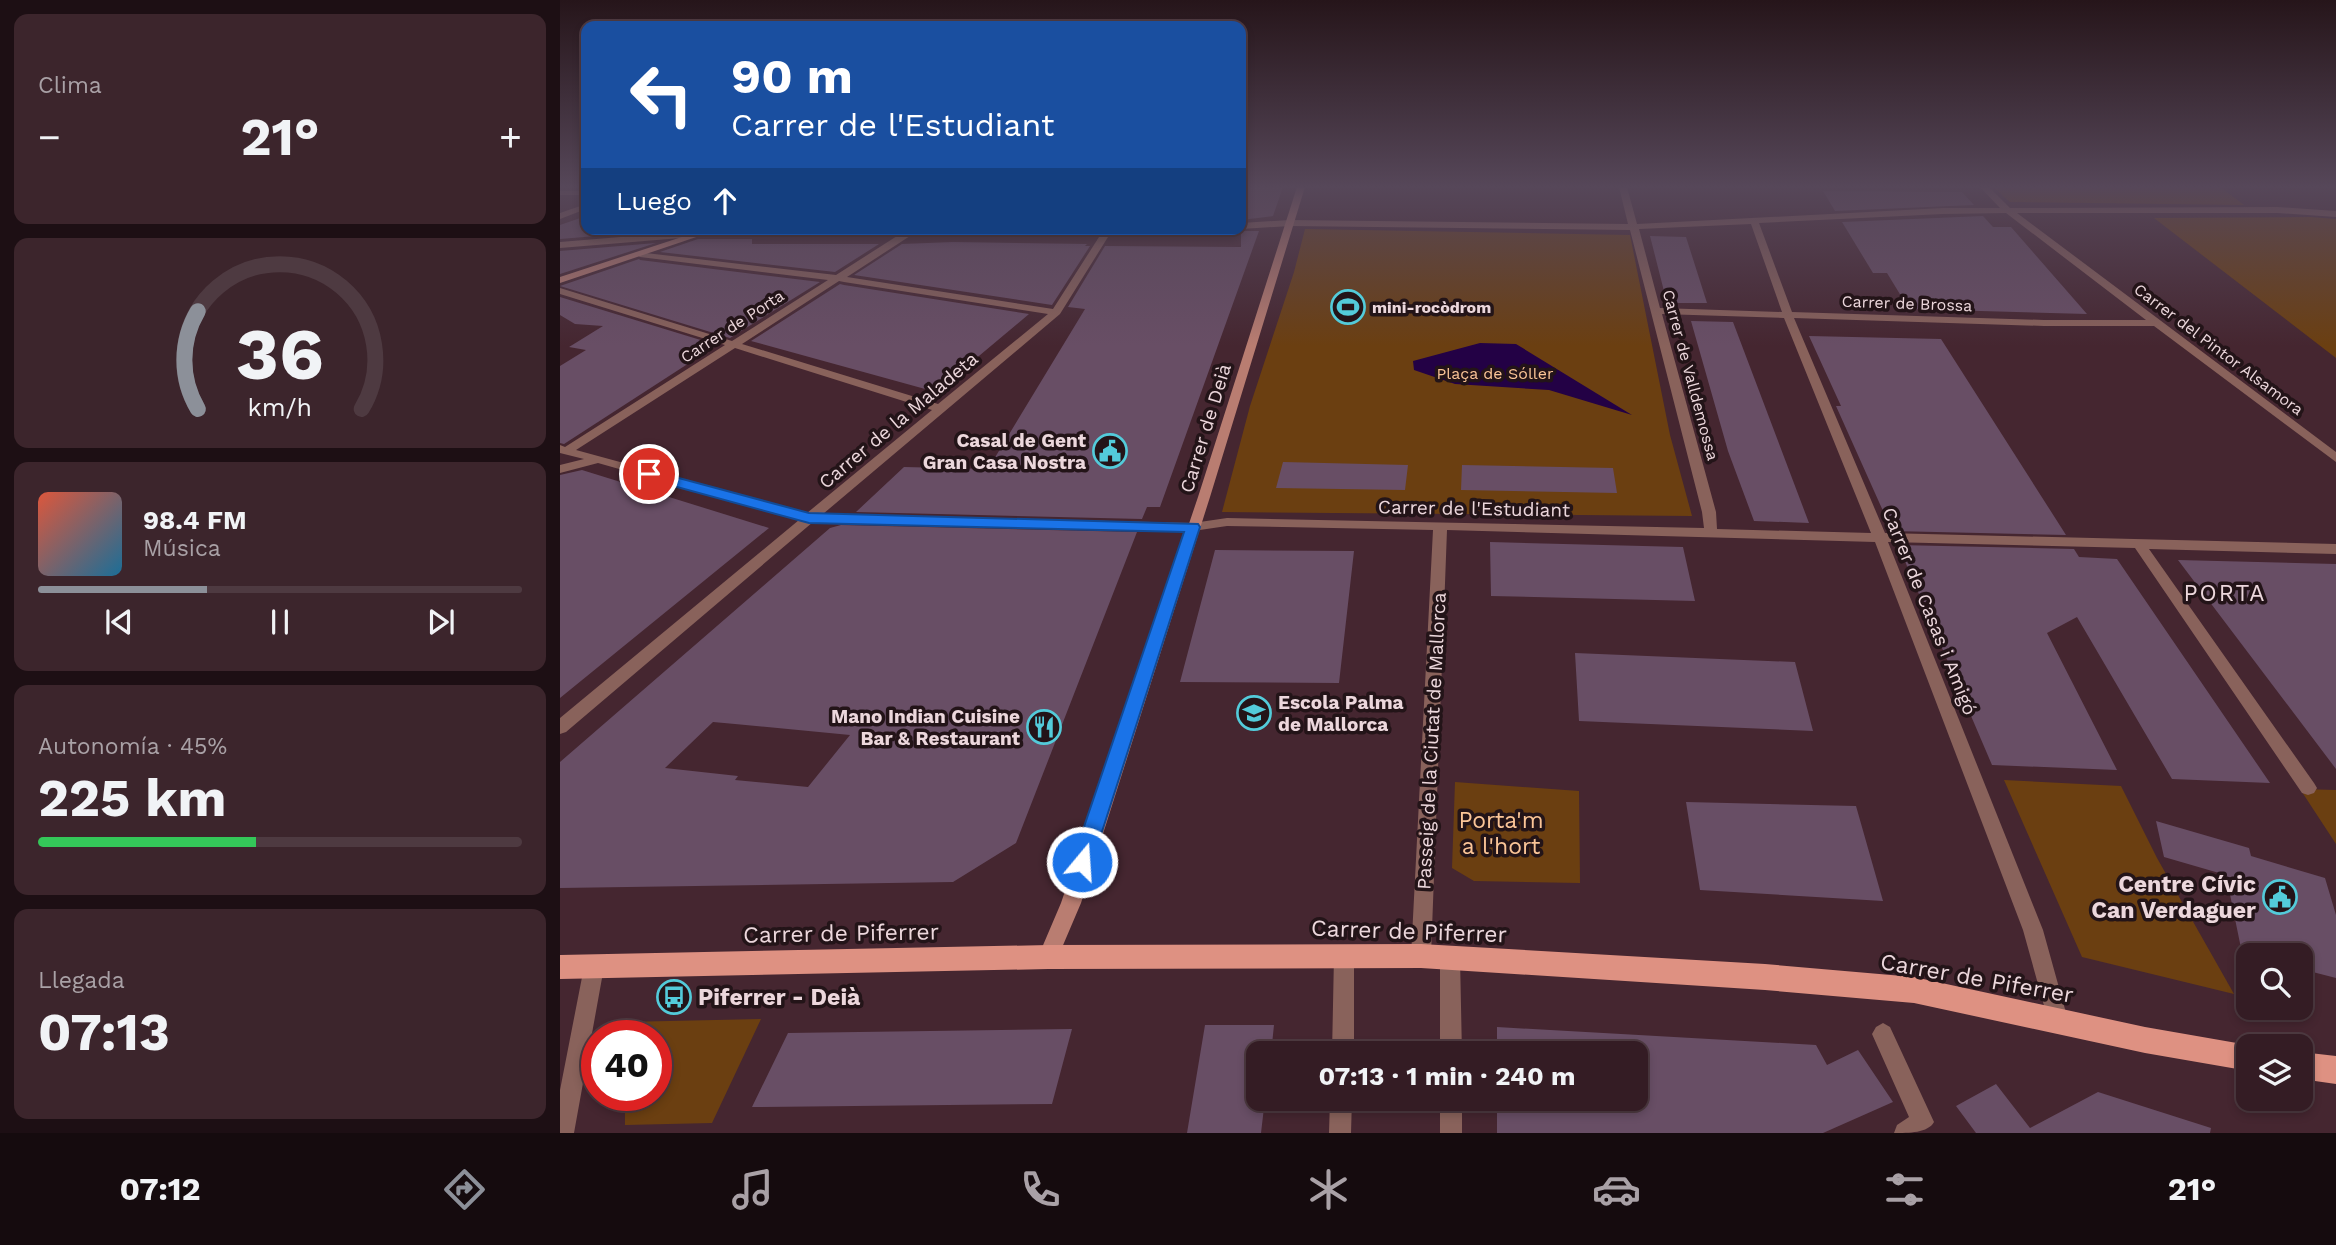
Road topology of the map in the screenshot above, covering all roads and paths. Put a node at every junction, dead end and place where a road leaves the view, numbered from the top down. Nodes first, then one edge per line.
1 (622, 240) edge
2 (684, 240) edge
3 (898, 240) edge
4 (1102, 240) edge
5 (1285, 240) edge
6 (1637, 240) edge
7 (1761, 240) edge
8 (2046, 240) edge
9 (560, 245) edge
10 (640, 254) junction
11 (836, 278) junction
12 (560, 281) edge
13 (560, 291) edge
14 (1656, 311) junction
15 (1056, 312) junction
16 (1788, 315) junction
17 (2157, 323) junction
18 (733, 344) junction
19 (942, 409) junction
20 (563, 450) edge
21 (2336, 458) edge
22 (596, 460) junction
23 (560, 469) edge
24 (809, 518) junction
25 (1193, 527) junction
26 (1440, 527) junction
27 (1711, 533) junction
28 (1880, 538) junction
29 (2140, 544) junction
30 (2336, 549) edge
31 (560, 727) edge
32 (2308, 788) dead end
33 (1344, 956) junction
34 (1421, 956) junction
35 (1048, 957) junction
36 (1450, 958) junction
37 (560, 967) edge
38 (594, 967) junction
39 (2058, 1020) junction
40 (1883, 1034) dead end
41 (1343, 1041) edge
42 (1451, 1041) edge
43 (2236, 1056) edge
44 (2313, 1069) edge
45 (2335, 1075) edge
46 (1341, 1111) edge
47 (1451, 1111) edge
48 (563, 1133) edge
49 (1340, 1133) edge
50 (1451, 1133) edge
51 (1905, 1133) edge

1 - 9 street
2 - 10 street
3 - 11 street, Carrer de Porta
4 - 15 street, Carrer de la Maladeta
5 - 25 street, Carrer de Deià
6 - 14 street, Carrer de Valldemossa
7 - 16 street, Carrer de Casas i Amigó
8 - 17 street, Carrer del Pintor Alsamora
10 - 11 street
10 - 12 street
11 - 15 street
11 - 18 street, Carrer de Porta
13 - 18 street
14 - 16 street, Carrer de Brossa
14 - 27 street, Carrer de Valldemossa
15 - 19 street, Carrer de la Maladeta
16 - 17 street, Carrer de Brossa
16 - 28 street, Carrer de Casas i Amigó
17 - 21 street, Carrer del Pintor Alsamora
18 - 19 street
18 - 20 street, Carrer de Porta
19 - 24 street, Carrer de la Maladeta
20 - 22 street, Carrer de l'Estudiant
22 - 23 street
22 - 24 street, Carrer de l'Estudiant
24 - 25 street, Carrer de l'Estudiant
24 - 31 street, Carrer de la Maladeta
25 - 26 street, Carrer de l'Estudiant
25 - 35 street, Carrer de Deià
26 - 27 street, Carrer de l'Estudiant
26 - 34 street, Passeig de la Ciutat de Mallorca
27 - 28 street, Carrer de l'Estudiant
28 - 29 street, Carrer de l'Estudiant
28 - 39 street, Carrer de Casas i Amigó
29 - 30 street, Carrer de l'Estudiant
29 - 32 street
33 - 34 main road, Carrer de Piferrer
33 - 35 main road, Carrer de Piferrer
33 - 41 street
34 - 36 main road, Carrer de Piferrer
35 - 38 main road, Carrer de Piferrer
36 - 39 main road, Carrer de Piferrer
36 - 42 street
37 - 38 main road, Carrer de Piferrer
38 - 48 street
39 - 43 main road, Carrer de Piferrer
40 - 51 street
44 - 45 main road
46 - 49 street
47 - 50 street

